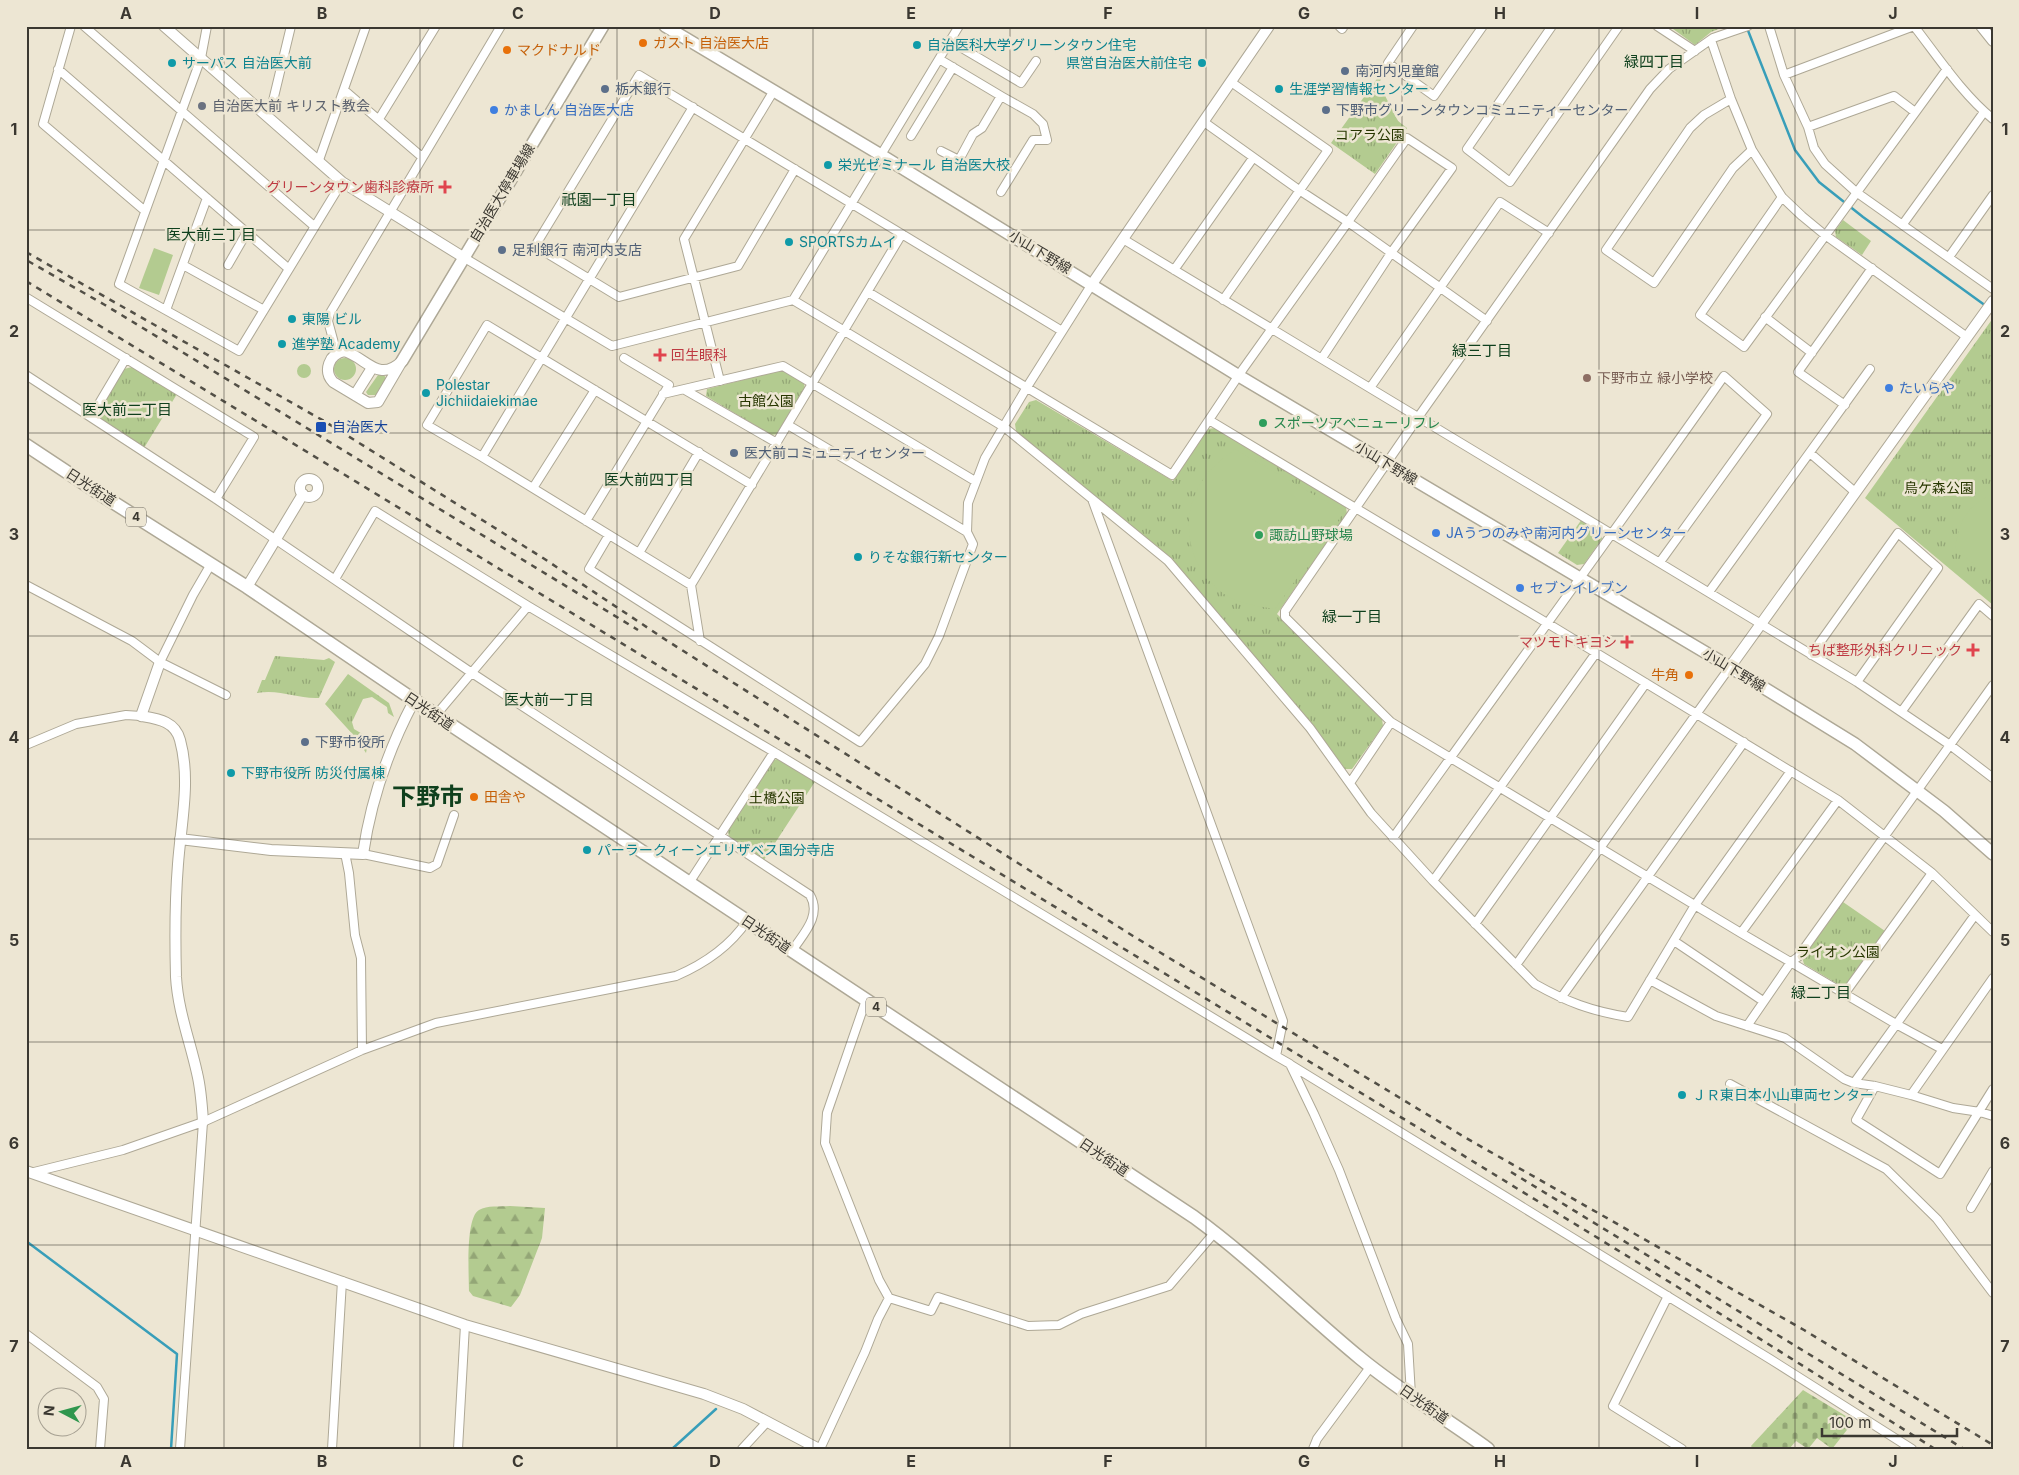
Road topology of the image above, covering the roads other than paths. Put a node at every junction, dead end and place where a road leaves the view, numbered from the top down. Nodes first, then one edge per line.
1 (71, 26) edge
2 (84, 26) edge
3 (164, 26) edge
4 (207, 26) edge
5 (291, 26) edge
6 (366, 26) edge
7 (436, 26) edge
8 (502, 26) edge
9 (603, 26) edge
10 (665, 26) edge
11 (959, 26) edge
12 (1269, 26) edge
13 (1338, 26) edge
14 (1344, 26) edge
15 (1413, 26) edge
16 (1483, 26) edge
17 (1552, 26) edge
18 (1619, 26) edge
19 (1657, 26) edge
20 (1748, 26) edge
21 (1769, 26) edge
22 (1981, 26) edge
23 (1711, 40) junction
24 (950, 41) junction
25 (1993, 41) edge
26 (1695, 51) junction
27 (201, 58) junction
28 (939, 59) junction
29 (1036, 61) dead end
30 (953, 67) junction
31 (58, 69) junction
32 (1947, 69) junction
33 (1784, 75) junction
34 (1231, 82) junction
35 (344, 90) junction
36 (773, 92) junction
37 (1001, 96) junction
38 (1731, 99) junction
39 (693, 107) junction
40 (181, 111) junction
41 (1915, 112) junction
42 (1984, 112) junction
43 (266, 115) junction
44 (379, 119) junction
45 (1993, 119) edge
46 (1204, 122) junction
47 (1808, 127) junction
48 (911, 136) dead end
49 (744, 139) junction
50 (1752, 150) junction
51 (941, 151) dead end
52 (881, 155) junction
53 (422, 157) junction
54 (1253, 158) junction
55 (163, 160) junction
56 (319, 160) junction
57 (795, 169) junction
58 (342, 182) junction
59 (1299, 190) junction
60 (1001, 192) dead end
61 (1856, 192) junction
62 (1993, 195) edge
63 (1782, 197) junction
64 (207, 198) junction
65 (850, 203) junction
66 (145, 211) junction
67 (390, 212) junction
68 (1348, 222) junction
69 (1903, 224) junction
70 (314, 226) junction
71 (247, 232) junction
72 (1549, 233) junction
73 (902, 234) junction
74 (1825, 235) junction
75 (1123, 239) junction
76 (1391, 253) junction
77 (463, 257) junction
78 (1949, 257) junction
79 (182, 265) junction
80 (228, 265) dead end
81 (1872, 268) junction
82 (289, 269) junction
83 (1174, 270) junction
84 (589, 278) junction
85 (693, 278) junction
86 (1092, 284) junction
87 (1440, 288) junction
88 (1993, 288) edge
89 (868, 292) junction
90 (26, 299) edge
91 (793, 300) junction
92 (1223, 300) junction
93 (1993, 301) edge
94 (166, 310) junction
95 (264, 310) junction
96 (565, 318) junction
97 (1765, 318) junction
98 (1487, 321) junction
99 (705, 322) junction
100 (1271, 329) junction
101 (845, 331) junction
102 (1062, 331) junction
103 (1967, 336) junction
104 (1812, 353) junction
105 (337, 354) junction
106 (541, 357) junction
107 (126, 358) junction
108 (624, 358) dead end
109 (1322, 358) junction
110 (402, 361) junction
111 (372, 368) junction
112 (1870, 369) dead end
113 (26, 375) edge
114 (1239, 376) junction
115 (720, 381) junction
116 (813, 383) junction
117 (1027, 387) junction
118 (1370, 388) junction
119 (594, 390) junction
120 (685, 390) junction
121 (663, 394) junction
122 (355, 395) junction
123 (1845, 405) junction
124 (1418, 416) junction
125 (91, 417) junction
126 (1209, 420) junction
127 (646, 421) junction
128 (788, 425) junction
129 (1004, 427) junction
130 (777, 443) junction
131 (26, 444) edge
132 (699, 452) junction
133 (1810, 453) junction
134 (482, 457) junction
135 (1386, 464) junction
136 (975, 481) junction
137 (752, 485) junction
138 (533, 488) junction
139 (1855, 492) junction
140 (303, 494) dead end
141 (1092, 498) junction
142 (216, 499) junction
143 (1357, 509) junction
144 (586, 521) junction
145 (967, 532) junction
146 (1613, 534) junction
147 (609, 535) junction
148 (276, 539) junction
149 (639, 553) junction
150 (1660, 562) junction
151 (210, 564) junction
152 (1578, 578) junction
153 (335, 580) junction
154 (26, 585) edge
155 (691, 585) junction
156 (247, 587) junction
157 (1709, 592) junction
158 (528, 606) junction
159 (1993, 616) edge
160 (1547, 623) junction
161 (1761, 624) junction
162 (700, 641) junction
163 (1596, 653) junction
164 (1811, 655) junction
165 (160, 662) junction
166 (1730, 667) junction
167 (472, 672) junction
168 (1858, 682) junction
169 (1646, 683) junction
170 (1993, 685) edge
171 (226, 695) dead end
172 (414, 701) junction
173 (1902, 711) junction
174 (1697, 714) junction
175 (436, 715) junction
176 (141, 716) junction
177 (1391, 722) junction
178 (1744, 742) junction
179 (26, 745) edge
180 (1950, 745) junction
181 (774, 752) junction
182 (1451, 757) junction
183 (1791, 771) junction
184 (1993, 778) edge
185 (1350, 783) junction
186 (1501, 787) junction
187 (1917, 790) junction
188 (1838, 800) junction
189 (454, 815) dead end
190 (1550, 817) junction
191 (720, 835) junction
192 (1885, 836) junction
193 (1393, 838) junction
194 (180, 839) junction
195 (1600, 848) junction
196 (345, 853) junction
197 (363, 854) junction
198 (1993, 854) edge
199 (1932, 873) junction
200 (1648, 876) junction
201 (1433, 881) junction
202 (689, 883) junction
203 (1695, 905) junction
204 (1975, 915) junction
205 (747, 921) junction
206 (1474, 924) junction
207 (1993, 932) edge
208 (1741, 933) junction
209 (1674, 941) junction
210 (792, 951) junction
211 (1791, 962) junction
212 (1516, 965) junction
213 (1993, 978) edge
214 (1650, 980) junction
215 (1845, 993) junction
216 (1561, 998) junction
217 (866, 1000) junction
218 (1764, 1001) junction
219 (1896, 1024) junction
220 (1747, 1026) junction
221 (1942, 1049) junction
222 (362, 1050) junction
223 (1276, 1056) junction
224 (1290, 1064) junction
225 (1854, 1083) junction
226 (1730, 1084) dead end
227 (1875, 1086) junction
228 (1993, 1089) edge
229 (1911, 1095) junction
230 (1980, 1112) junction
231 (1993, 1116) edge
232 (203, 1122) junction
233 (1993, 1171) edge
234 (28, 1172) edge
235 (1971, 1208) dead end
236 (196, 1232) junction
237 (1215, 1232) junction
238 (342, 1281) junction
239 (1993, 1293) edge
240 (1668, 1296) junction
241 (889, 1298) junction
242 (465, 1325) junction
243 (26, 1334) edge
244 (1371, 1366) junction
245 (1411, 1395) junction
246 (766, 1422) junction
247 (1483, 1447) edge
248 (100, 1449) edge
249 (180, 1449) edge
250 (332, 1449) edge
251 (458, 1449) edge
252 (742, 1449) edge
253 (819, 1449) edge
254 (1313, 1449) edge
255 (1682, 1449) edge
256 (1912, 1449) edge

1 - 31 street
2 - 40 street
3 - 27 street
4 - 27 street
5 - 43 street
6 - 35 street
7 - 44 street
8 - 53 street
9 - 77 main road, 自治医大停車場線
10 - 36 main road, 小山下野線
11 - 24 street
12 - 34 street
13 - 14 street
15 - 16 street
17 - 18 street
19 - 26 street
20 - 23 street
21 - 33 street
22 - 25 street
23 - 26 street
23 - 38 street
24 - 28 street
24 - 29 street
26 - 72 street
27 - 40 street
27 - 43 street
28 - 30 street
28 - 52 street
30 - 37 street
30 - 48 street
31 - 55 street
31 - 66 street
32 - 33 street
32 - 41 street
32 - 42 street
33 - 47 street
34 - 46 street
34 - 59 street
35 - 44 street
35 - 56 street
36 - 49 street
36 - 52 main road, 小山下野線
37 - 51 street
37 - 60 street
38 - 50 street
38 - 50 street
39 - 49 street
39 - 84 street
39 - 84 street
40 - 55 street
40 - 70 street
41 - 47 street
41 - 61 street
42 - 45 street
42 - 69 street
43 - 56 street
44 - 53 street
46 - 54 street
46 - 75 street
47 - 61 street
49 - 57 street
49 - 85 street
50 - 63 street
52 - 65 street
52 - 86 main road, 小山下野線
53 - 67 street
54 - 59 street
54 - 83 street
55 - 64 street
55 - 66 street
56 - 58 street
57 - 65 street
57 - 85 street
58 - 67 street
58 - 70 street
59 - 68 street
59 - 92 street
61 - 69 street
61 - 74 street
62 - 78 street
63 - 74 street
63 - 97 street
64 - 71 street
64 - 79 street
65 - 73 street
65 - 91 street
66 - 94 street
67 - 77 street
67 - 105 street
68 - 76 street
68 - 76 street
68 - 100 street
69 - 78 street
70 - 82 street
71 - 80 street
71 - 82 street
72 - 87 street
72 - 98 street
73 - 89 street
73 - 102 street
74 - 81 street
74 - 97 street
75 - 83 street
75 - 86 street
76 - 87 street
76 - 109 street
77 - 96 street
77 - 110 main road, 自治医大停車場線
78 - 88 street
79 - 94 street
79 - 95 street
81 - 103 street
81 - 104 street
82 - 95 street
83 - 92 street
84 - 85 street
84 - 96 street
85 - 99 street
86 - 102 street
86 - 114 main road, 小山下野線
87 - 98 street
87 - 118 street
89 - 101 street
89 - 117 street
90 - 107 street
91 - 99 street
91 - 101 street
92 - 100 street
93 - 103 street
94 - 95 street
96 - 99 street
96 - 106 street
97 - 104 street
98 - 124 street
99 - 115 street
100 - 109 street
100 - 114 street
101 - 116 street
101 - 129 street
102 - 117 street
103 - 139 street
104 - 123 street
105 - 111 street
105 - 122 street
106 - 119 street
106 - 134 street
106 - 134 street
107 - 125 street
107 - 142 street
108 - 121 street
109 - 118 street
110 - 111 street
110 - 122 street
111 - 122 street
112 - 123 street
113 - 125 street
114 - 126 street
114 - 135 main road, 小山下野線
115 - 116 street
115 - 120 street
116 - 128 street
116 - 136 street
117 - 126 street
117 - 129 street
118 - 124 street
119 - 127 street
119 - 138 street
120 - 121 street
120 - 130 street
121 - 127 street
123 - 133 street
124 - 135 street
124 - 146 street
125 - 142 street
126 - 143 street
127 - 132 street
127 - 144 street
128 - 130 street
128 - 145 street
129 - 136 street
129 - 141 street
130 - 137 street
131 - 151 highway, 日光街道 / 4
132 - 137 street
132 - 149 street
133 - 139 street
133 - 157 street
134 - 138 street
135 - 143 street
135 - 152 main road, 小山下野線
136 - 145 street
137 - 155 street
138 - 144 street
139 - 161 street
140 - 148 street
141 - 185 street
141 - 223 street
142 - 148 street
143 - 160 street
143 - 177 street
144 - 147 street
145 - 162 street
146 - 150 street
146 - 150 street
146 - 152 street
147 - 149 street
147 - 162 street
148 - 153 street
148 - 156 street
149 - 155 street
150 - 157 street
151 - 156 highway, 日光街道 / 4
151 - 165 street
152 - 160 street
152 - 166 main road, 小山下野線
153 - 158 street
153 - 167 street
154 - 165 street
155 - 162 street
156 - 172 highway, 日光街道 / 4
157 - 161 street
158 - 167 street
158 - 181 street
159 - 173 street
160 - 163 street
160 - 182 street
161 - 164 street
161 - 166 street
163 - 169 street
163 - 186 street
164 - 168 street
164 - 168 street
165 - 171 street
165 - 176 street
166 - 174 street
166 - 187 main road, 小山下野線
167 - 175 street
167 - 191 street
168 - 173 street
169 - 174 street
169 - 190 street
170 - 180 street
172 - 175 highway, 日光街道 / 4
172 - 197 street
173 - 180 street
174 - 178 street
174 - 195 street
175 - 202 highway, 日光街道 / 4
176 - 179 street
176 - 194 street
177 - 182 street
177 - 185 street
178 - 183 street
178 - 200 street
180 - 184 street
180 - 187 street
181 - 191 street
181 - 223 street
182 - 186 street
182 - 193 street
183 - 188 street
183 - 203 street
185 - 193 street
186 - 190 street
186 - 201 street
187 - 192 street
187 - 198 main road, 小山下野線
188 - 192 street
188 - 208 street
189 - 197 street
190 - 195 street
190 - 206 street
191 - 202 street
191 - 210 street
192 - 199 street
192 - 211 street
193 - 201 street
194 - 196 street
194 - 232 street
195 - 200 street
195 - 212 street
196 - 197 street
196 - 222 street
199 - 204 street
199 - 215 street
200 - 203 street
200 - 216 street
201 - 206 street
202 - 205 highway, 日光街道 / 4
203 - 208 street
203 - 209 street
204 - 207 street
204 - 219 street
205 - 210 highway, 日光街道 / 4
205 - 222 street
206 - 212 street
208 - 211 street
209 - 214 street
209 - 218 street
210 - 217 highway, 日光街道 / 4
211 - 215 street
211 - 218 street
212 - 216 street
213 - 221 street
214 - 216 street
214 - 220 street
215 - 219 street
217 - 237 highway, 日光街道 / 4
217 - 241 street
218 - 220 street
219 - 221 street
219 - 225 street
220 - 225 street
221 - 229 street
222 - 232 street
223 - 224 street
224 - 240 street
224 - 245 street
225 - 227 street
226 - 239 street
227 - 229 street
227 - 230 street
228 - 230 street
229 - 230 street
230 - 231 street
232 - 234 street
232 - 236 street
233 - 235 street
234 - 236 street
236 - 238 street
236 - 249 street
237 - 241 street
237 - 244 highway, 日光街道 / 4
238 - 242 street
238 - 250 street
240 - 255 street
240 - 256 street
241 - 253 street
242 - 246 street
242 - 251 street
243 - 248 street
244 - 245 highway, 日光街道 / 4
244 - 254 street
245 - 247 highway, 日光街道 / 4
246 - 252 street
246 - 253 street

